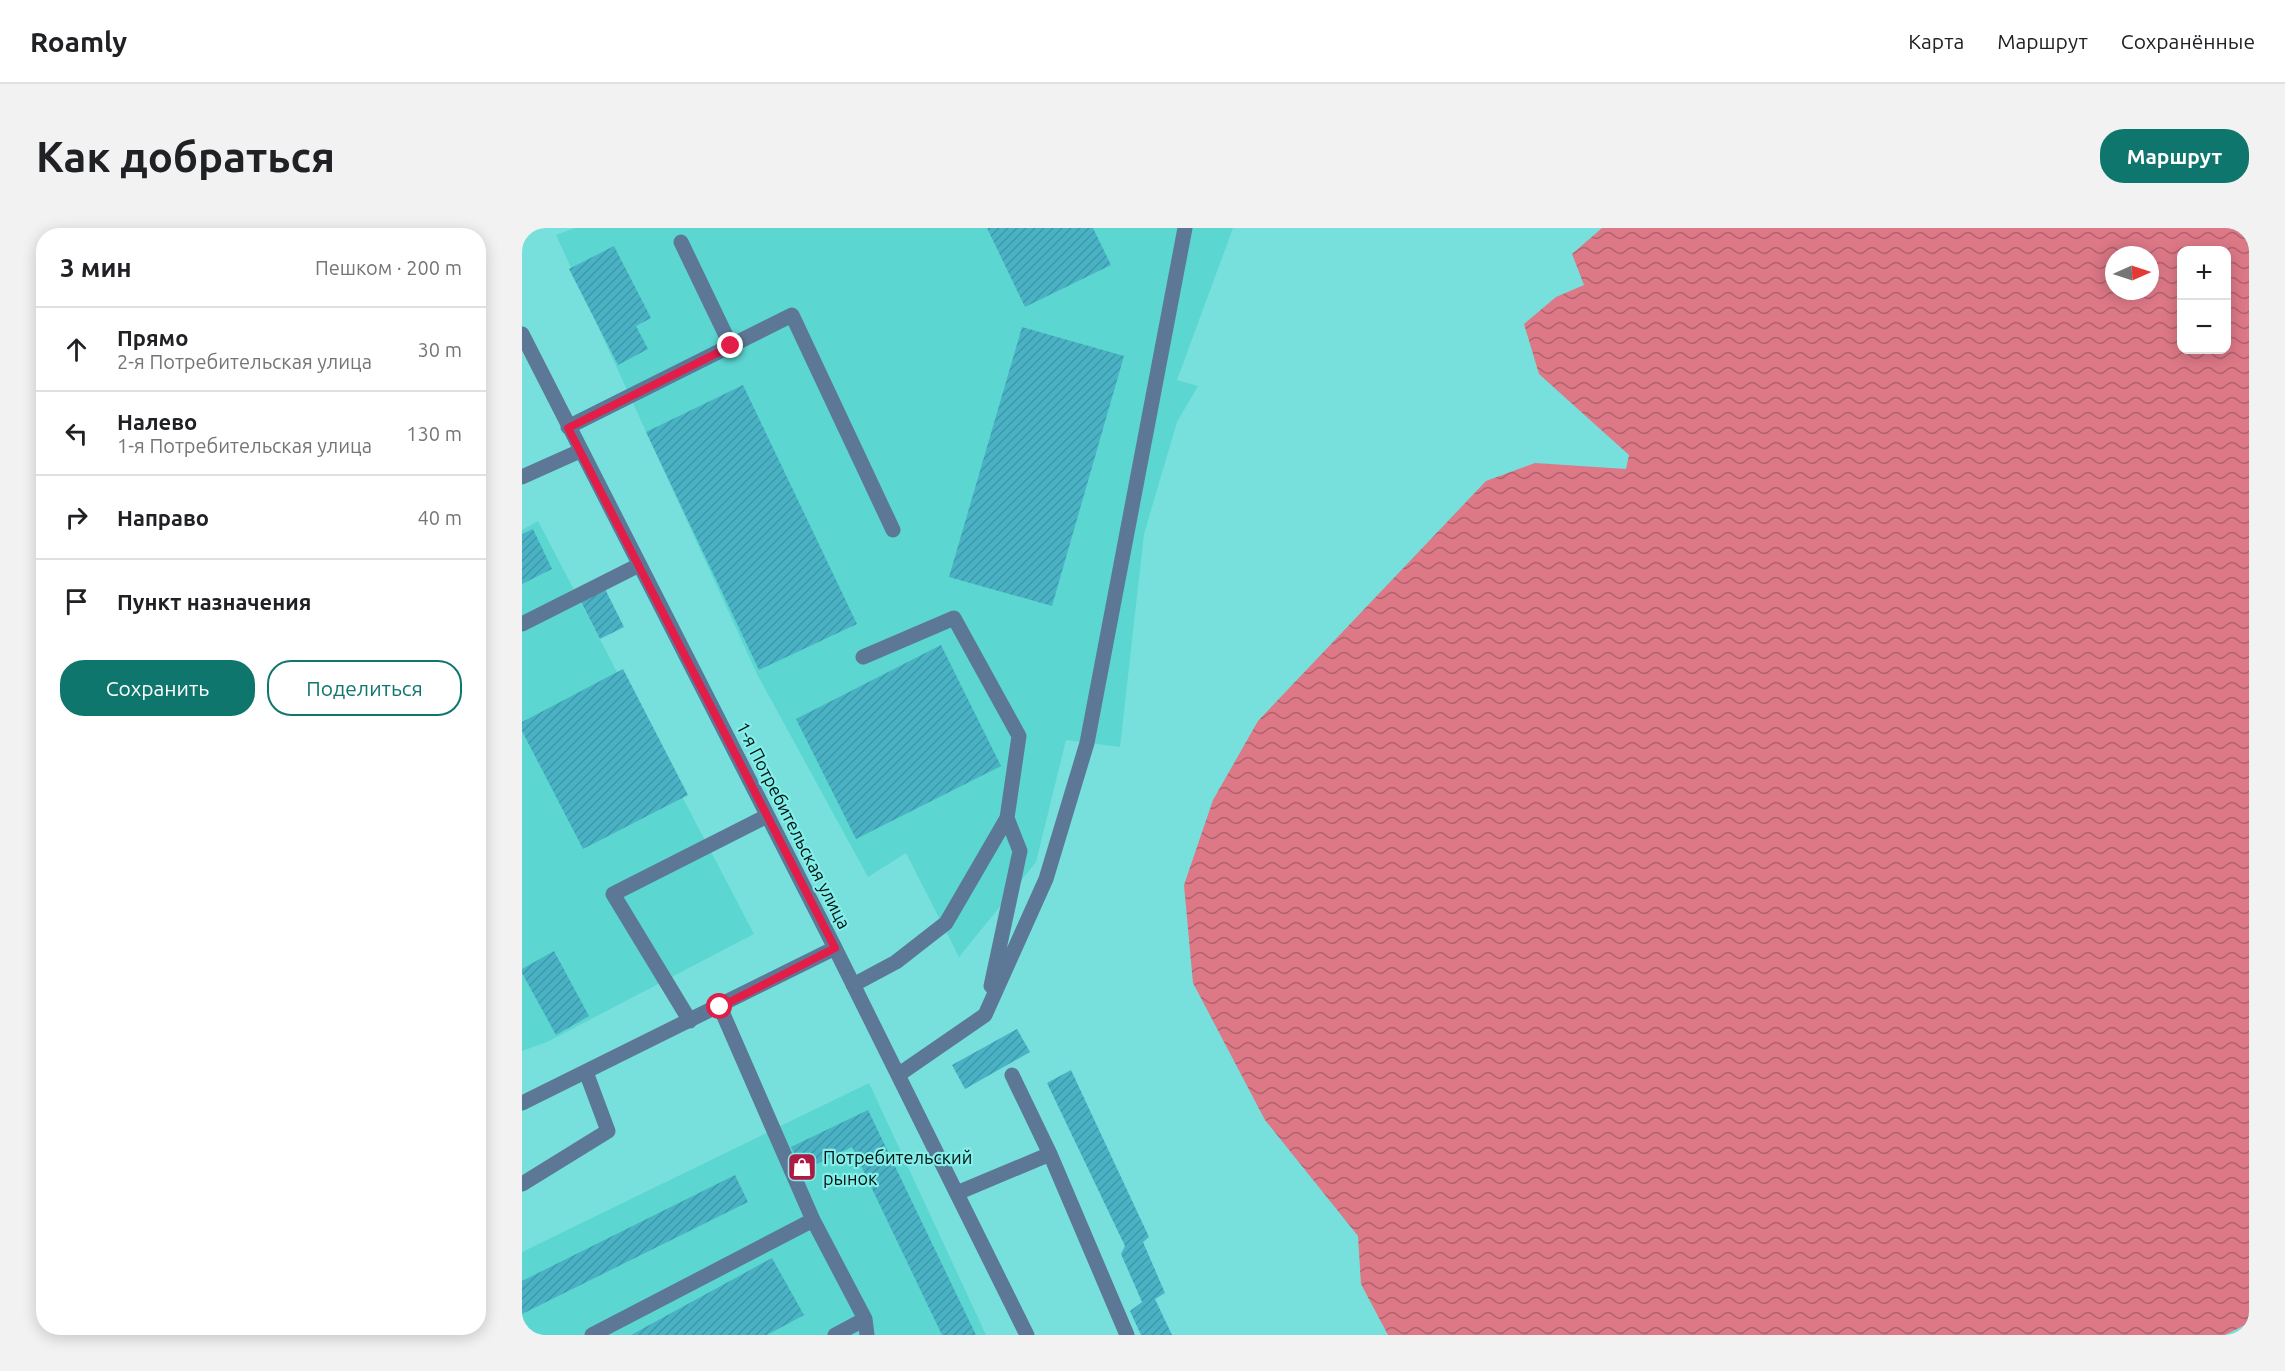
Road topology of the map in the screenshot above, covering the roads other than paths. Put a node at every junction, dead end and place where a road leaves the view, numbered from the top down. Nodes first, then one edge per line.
1 (1185, 228) edge
2 (681, 242) dead end
3 (522, 334) edge
4 (731, 346) junction
5 (568, 428) junction
6 (580, 451) junction
7 (522, 477) edge
8 (893, 530) dead end
9 (639, 565) junction
10 (522, 624) edge
11 (863, 657) dead end
12 (767, 816) junction
13 (1006, 818) junction
14 (835, 948) junction
15 (853, 986) junction
16 (720, 1007) junction
17 (986, 1015) junction
18 (690, 1021) junction
19 (586, 1071) junction
20 (898, 1075) junction
21 (1012, 1075) dead end
22 (522, 1103) edge
23 (1050, 1154) junction
24 (522, 1184) edge
25 (957, 1193) junction
26 (813, 1220) junction
27 (866, 1319) junction
28 (592, 1335) edge
29 (836, 1335) edge
30 (867, 1335) edge
31 (1028, 1335) edge
32 (1127, 1335) edge

1 - 17 street
2 - 4 street
3 - 5 street, 1-я Потребительская улица
4 - 5 street
4 - 8 street
5 - 6 street, 1-я Потребительская улица
6 - 7 street
6 - 9 street, 1-я Потребительская улица
9 - 10 street
9 - 12 street, 1-я Потребительская улица
11 - 13 street
12 - 14 street, 1-я Потребительская улица
12 - 18 street
13 - 15 street
13 - 17 street
14 - 15 street, 1-я Потребительская улица
14 - 16 street
15 - 20 street, 1-я Потребительская улица
16 - 18 street
16 - 26 street
17 - 20 street
18 - 19 street
19 - 22 street
19 - 24 street
20 - 25 street, 1-я Потребительская улица
21 - 23 street
23 - 25 street
23 - 32 street
25 - 31 street, 1-я Потребительская улица
26 - 27 street
26 - 28 street
27 - 29 street
27 - 30 street

